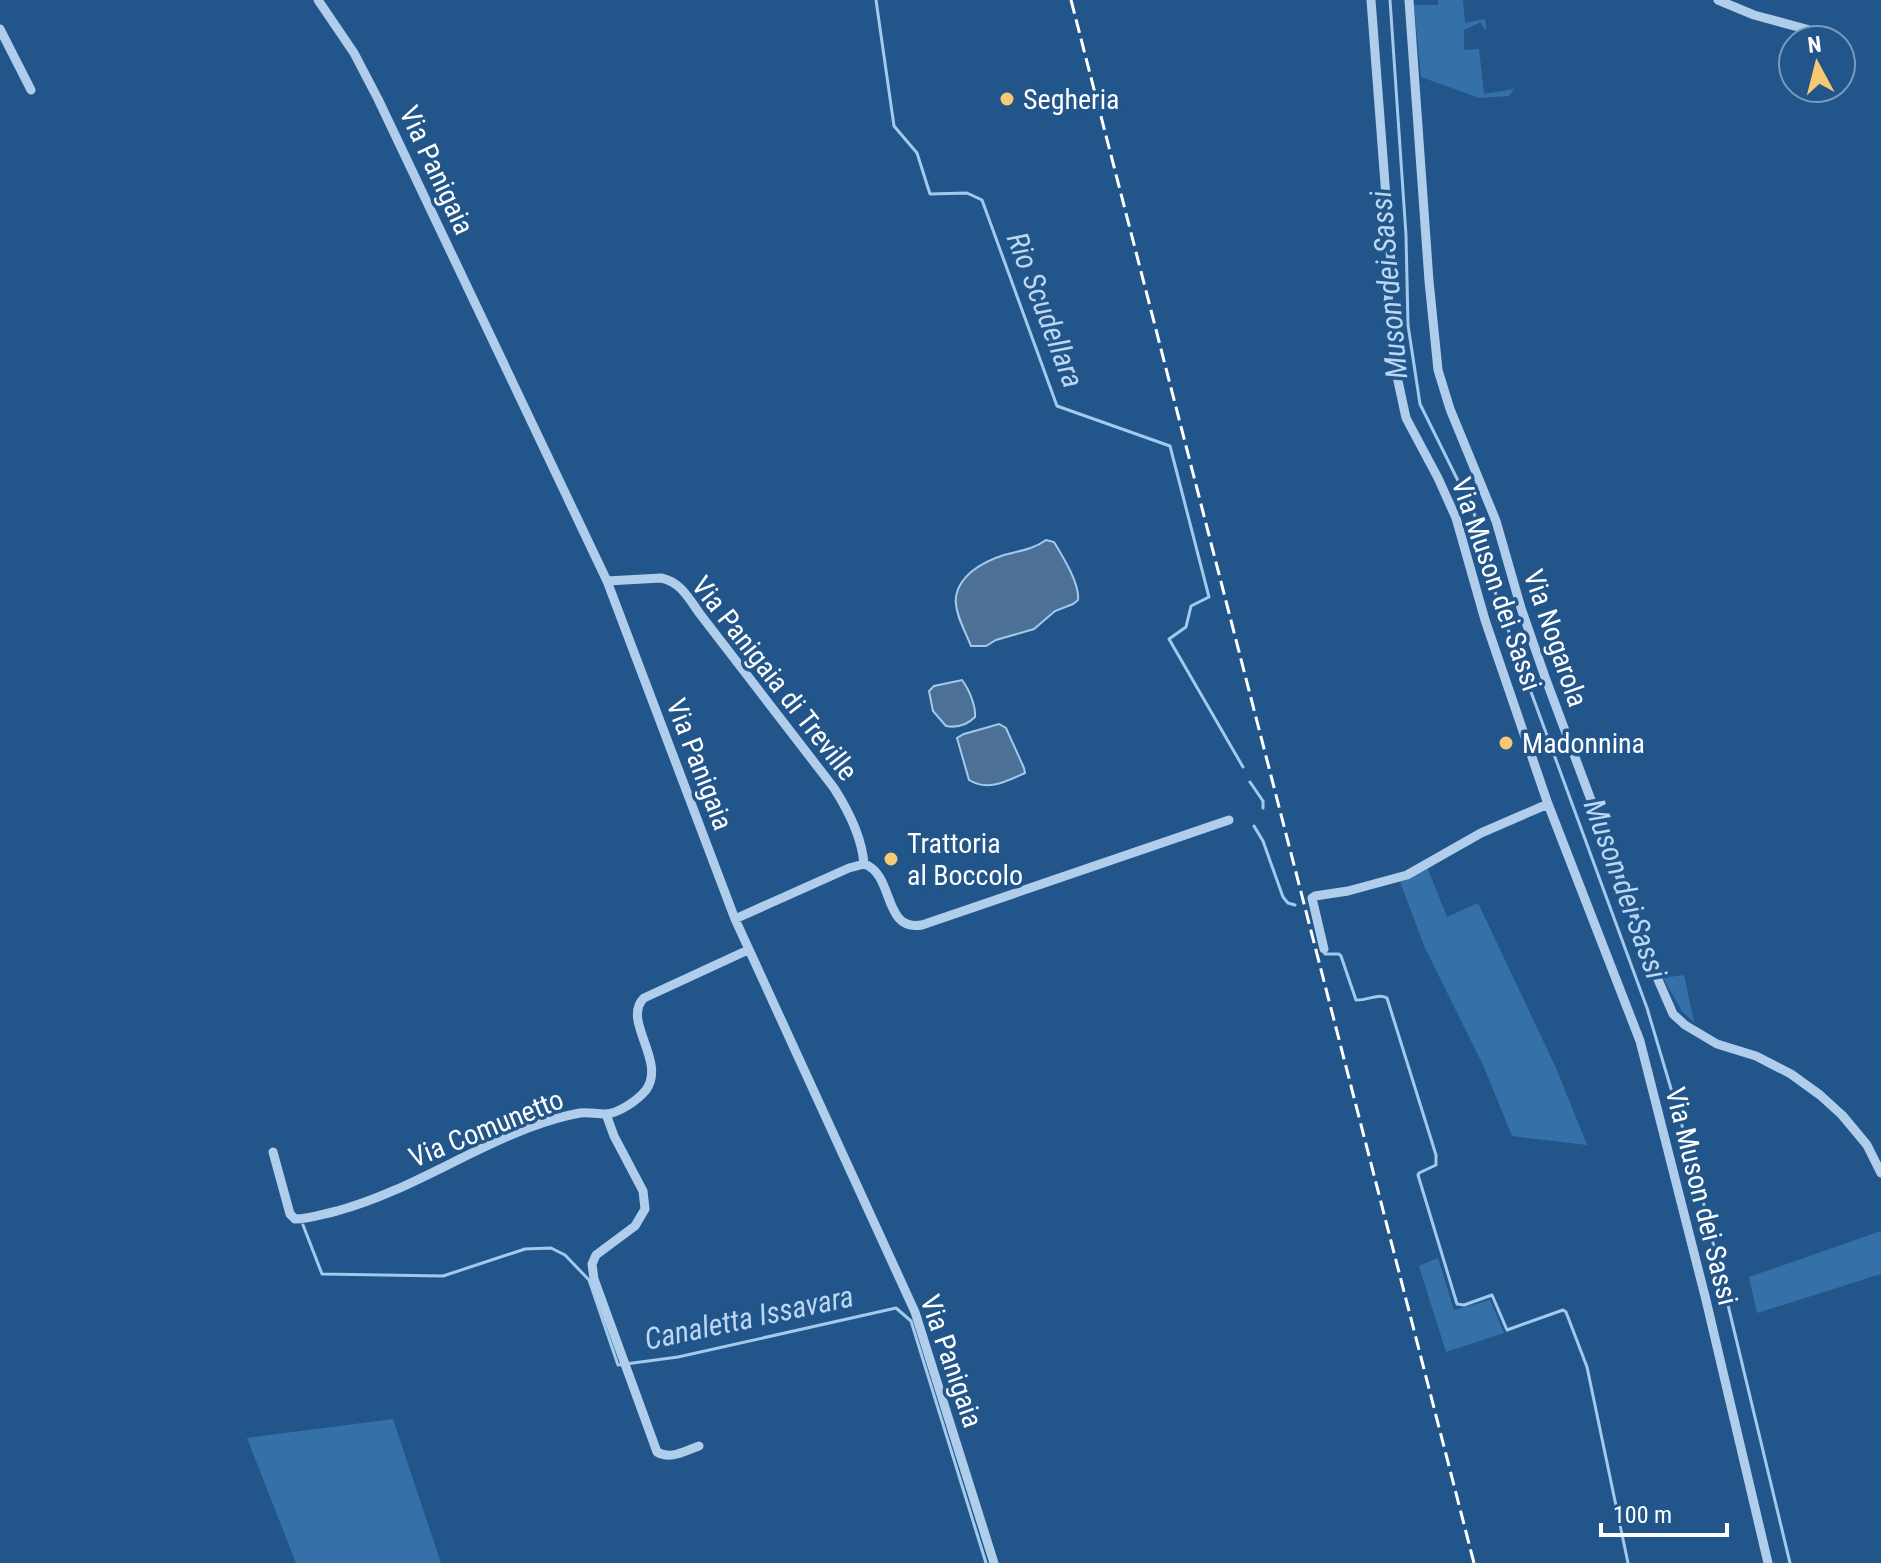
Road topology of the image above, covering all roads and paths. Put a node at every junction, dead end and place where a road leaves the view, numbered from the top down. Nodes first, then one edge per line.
1 (318, 0) edge
2 (1371, 0) edge
3 (1409, 0) edge
4 (1718, 0) edge
5 (1787, 24) edge
6 (0, 29) edge
7 (31, 90) dead end
8 (607, 581) junction
9 (1548, 804) junction
10 (1229, 820) dead end
11 (864, 864) junction
12 (735, 919) junction
13 (1324, 949) dead end
14 (748, 950) junction
15 (606, 1114) junction
16 (273, 1152) dead end
17 (1881, 1173) edge
18 (699, 1446) dead end
19 (994, 1563) edge
20 (1768, 1563) edge

1 - 8 street, Via Panigaia
2 - 9 street, Via Muson dei Sassi
3 - 17 street, Via Nogarola
4 - 5 street
6 - 7 street
8 - 11 street, Via Panigaia di Treville
8 - 12 street, Via Panigaia
9 - 13 street
9 - 20 street, Via Muson dei Sassi
10 - 11 street, Via Panigaia di Treville
11 - 12 street
12 - 14 street, Via Panigaia
14 - 15 street, Via Comunetto
14 - 19 street, Via Panigaia
15 - 16 street, Via Comunetto
15 - 18 street

